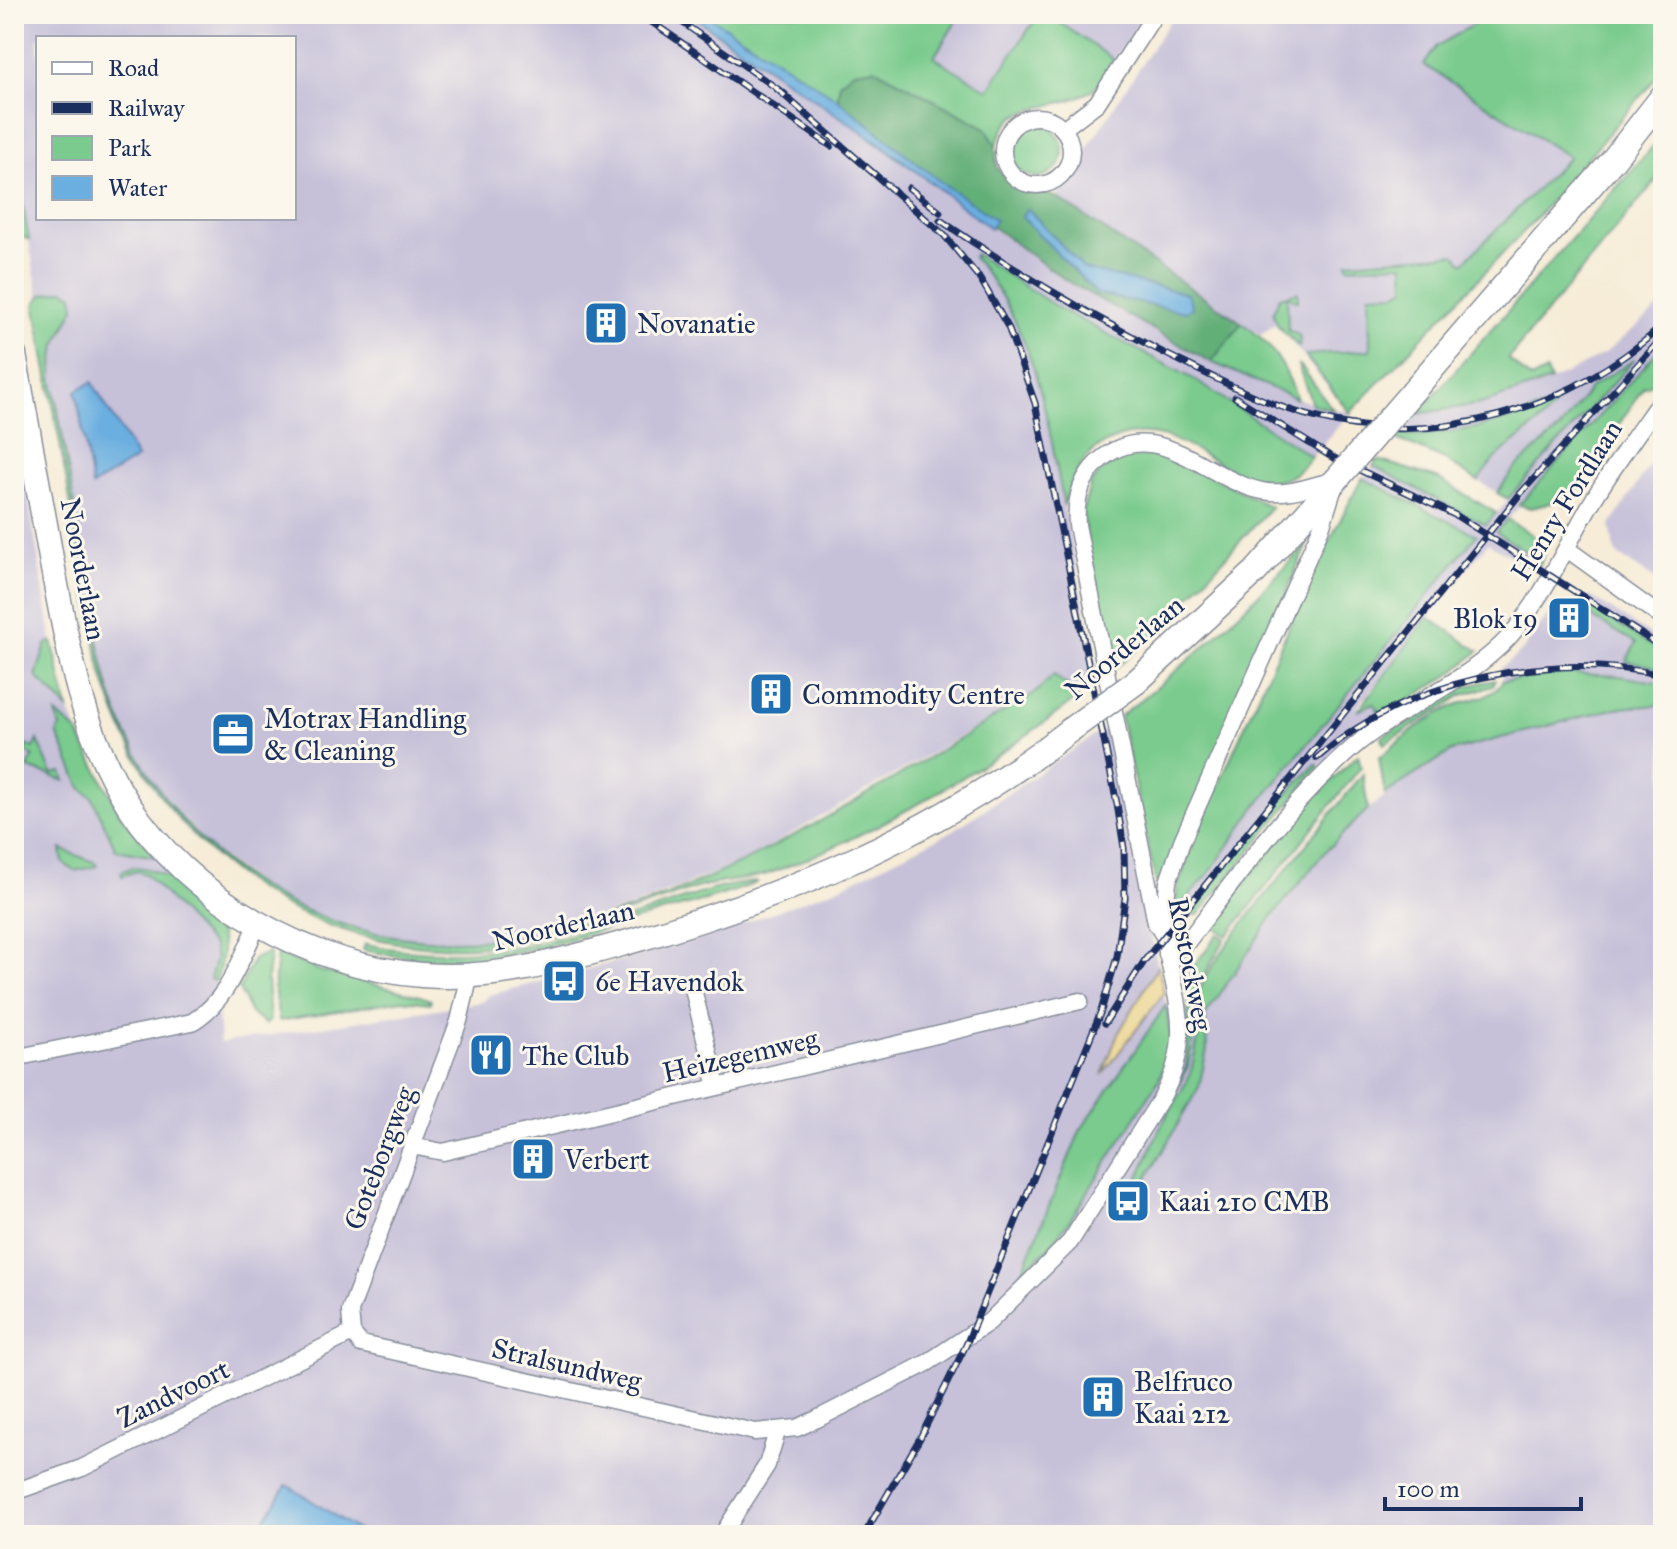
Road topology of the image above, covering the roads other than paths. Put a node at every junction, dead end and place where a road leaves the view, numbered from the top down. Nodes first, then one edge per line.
1 (1155, 14) edge
2 (1663, 96) edge
3 (1663, 110) edge
4 (1063, 129) junction
5 (1613, 160) junction
6 (14, 355) edge
7 (1663, 397) edge
8 (1336, 480) junction
9 (1567, 549) junction
10 (1663, 618) edge
11 (259, 922) junction
12 (1163, 931) junction
13 (1167, 954) junction
14 (470, 975) junction
15 (694, 993) dead end
16 (1080, 1001) dead end
17 (14, 1058) edge
18 (717, 1087) junction
19 (412, 1146) junction
20 (352, 1333) junction
21 (777, 1432) junction
22 (14, 1492) edge
23 (722, 1535) edge

1 - 4 street
2 - 5 main road, Noorderlaan
3 - 5 main road, Noorderlaan
4 - 4 street
5 - 8 main road, Noorderlaan, bridge
6 - 11 main road, Noorderlaan
7 - 9 street, Henry Fordlaan
8 - 12 street, Noorderlaan
8 - 12 street, Rostockweg
8 - 14 main road, Noorderlaan, bridge
9 - 10 street
9 - 13 street, Henry Fordlaan
11 - 14 main road, Noorderlaan
11 - 17 street
12 - 13 street, Rostockweg
13 - 21 street, Rostockweg
14 - 19 street, Goteborgweg
15 - 18 street
16 - 18 street, Heizegemweg
18 - 19 street, Heizegemweg
19 - 20 street, Goteborgweg
20 - 21 street, Stralsundweg
20 - 22 street, Zandvoort
21 - 23 street

